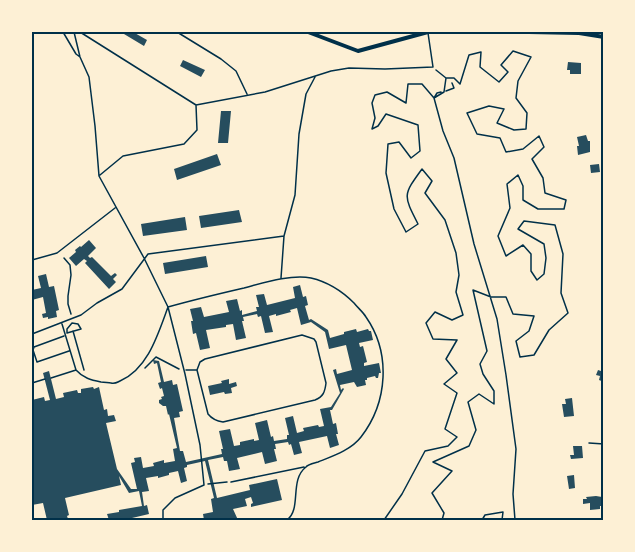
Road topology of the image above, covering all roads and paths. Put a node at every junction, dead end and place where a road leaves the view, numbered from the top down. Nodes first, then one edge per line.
1 (63, 32) edge
2 (74, 32) edge
3 (80, 32) edge
4 (177, 32) edge
5 (308, 32) edge
6 (428, 32) edge
7 (434, 32) edge
8 (529, 32) edge
9 (603, 38) edge
10 (81, 57) junction
11 (433, 67) junction
12 (315, 77) junction
13 (446, 78) junction
14 (452, 83) dead end
15 (444, 92) junction
16 (248, 95) junction
17 (434, 98) junction
18 (196, 105) junction
19 (99, 176) junction
20 (115, 208) junction
21 (284, 236) junction
22 (64, 258) dead end
23 (144, 258) junction
24 (32, 260) edge
25 (281, 279) junction
26 (491, 297) junction
27 (168, 307) junction
28 (71, 315) dead end
29 (62, 323) junction
30 (73, 331) junction
31 (32, 334) edge
32 (65, 335) junction
33 (70, 351) junction
34 (145, 368) dead end
35 (184, 369) junction
36 (76, 370) junction
37 (84, 370) dead end
38 (197, 370) junction
39 (51, 378) dead end
40 (45, 379) dead end
41 (32, 383) edge
42 (589, 443) dead end
43 (603, 444) edge
44 (305, 467) junction
45 (231, 482) joint
46 (204, 485) junction
47 (163, 520) edge
48 (287, 520) edge
49 (384, 520) edge
50 (442, 520) edge
51 (482, 520) edge
52 (502, 520) edge
53 (515, 520) edge

1 - 10 lane
2 - 10 lane
3 - 18 lane
4 - 16 lane
5 - 6 street
6 - 7 street
6 - 11 lane
8 - 9 street
10 - 19 lane
11 - 12 lane
11 - 13 path
12 - 16 lane
12 - 21 lane
13 - 15 path
13 - 26 path
14 - 15 path
15 - 17 path
16 - 18 lane
17 - 26 path
17 - 49 path
18 - 19 lane
19 - 20 lane
20 - 23 lane
20 - 24 lane
21 - 23 lane
21 - 25 lane
22 - 28 path
23 - 27 lane
23 - 29 lane
25 - 27 lane
25 - 44 lane
26 - 50 path
26 - 53 path
27 - 35 lane
27 - 36 lane
29 - 31 lane
29 - 32 lane
30 - 30 path
30 - 37 path
32 - 33 lane
32 - 33 lane
33 - 36 lane
34 - 35 path
35 - 38 path
35 - 46 lane
36 - 39 lane
38 - 38 path
40 - 41 lane
42 - 43 lane
44 - 45 lane
44 - 48 lane
45 - 46 path
46 - 47 lane
51 - 52 path

